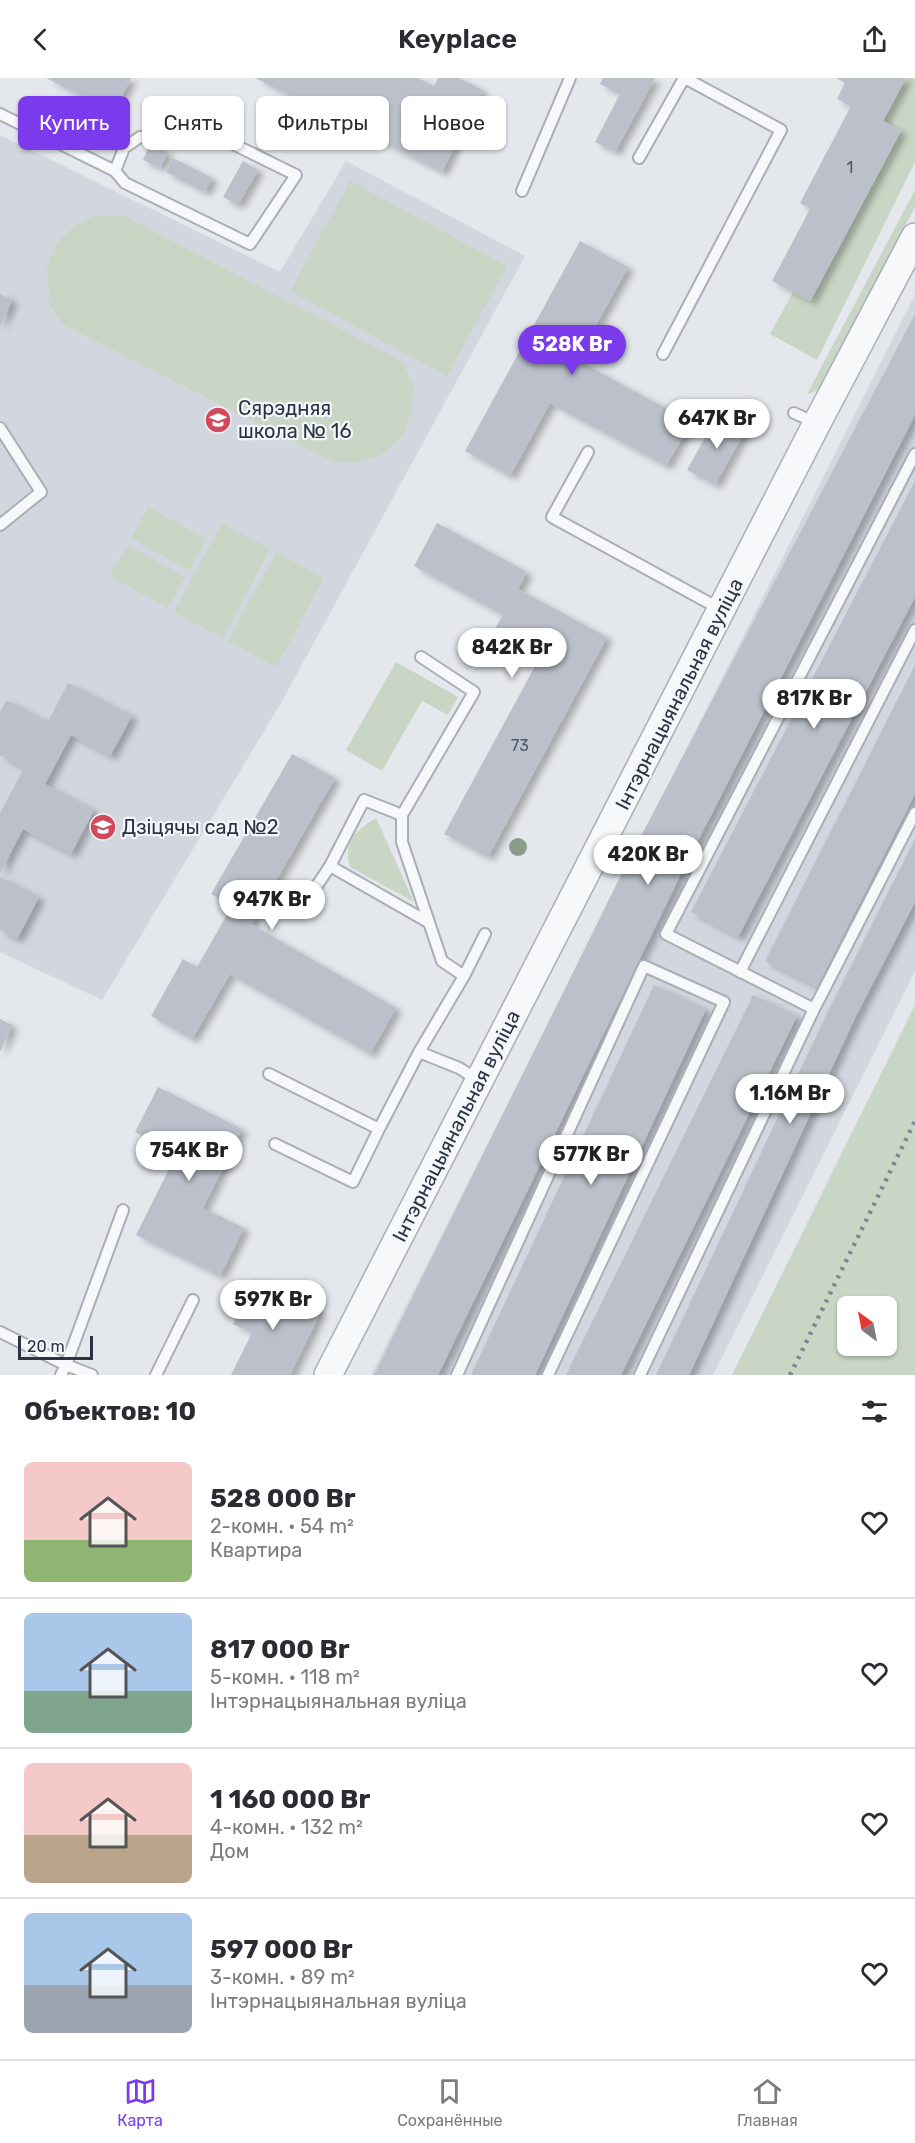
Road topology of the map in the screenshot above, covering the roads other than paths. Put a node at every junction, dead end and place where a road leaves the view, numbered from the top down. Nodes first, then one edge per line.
1 (570, 78) edge
2 (685, 78) edge
3 (0, 114) edge
4 (140, 137) dead end
5 (244, 149) edge
6 (639, 158) dead end
7 (115, 171) junction
8 (522, 191) dead end
9 (915, 237) edge
10 (663, 354) dead end
11 (0, 428) edge
12 (588, 452) dead end
13 (915, 454) edge
14 (0, 525) edge
15 (722, 610) junction
16 (915, 630) edge
17 (421, 657) dead end
18 (915, 813) edge
19 (402, 815) junction
20 (330, 866) junction
21 (310, 896) dead end
22 (428, 922) junction
23 (485, 934) dead end
24 (740, 972) junction
25 (464, 976) junction
26 (814, 1009) junction
27 (419, 1052) junction
28 (268, 1074) dead end
29 (479, 1080) junction
30 (380, 1129) junction
31 (275, 1144) dead end
32 (123, 1210) dead end
33 (193, 1300) dead end
34 (0, 1332) edge
35 (63, 1370) edge
36 (92, 1375) edge
37 (156, 1375) edge
38 (328, 1375) edge
39 (457, 1375) edge
40 (548, 1375) edge
41 (640, 1375) edge

1 - 8 lane
2 - 6 lane
2 - 10 lane
3 - 7 lane
4 - 7 lane
5 - 7 lane
9 - 15 street, Інтэрнацыянальная вуліца
11 - 14 lane
12 - 15 lane
13 - 24 lane
15 - 29 street, Інтэрнацыянальная вуліца
16 - 24 lane
17 - 19 lane
18 - 26 lane
19 - 20 lane
19 - 22 lane
20 - 21 lane
20 - 22 lane
22 - 25 lane
23 - 25 lane
24 - 26 lane
25 - 27 lane
26 - 41 lane
27 - 29 lane
27 - 30 lane
28 - 30 lane
29 - 38 street, Інтэрнацыянальная вуліца
30 - 31 lane
32 - 35 lane
33 - 37 lane
34 - 35 lane
35 - 36 lane
39 - 40 lane

